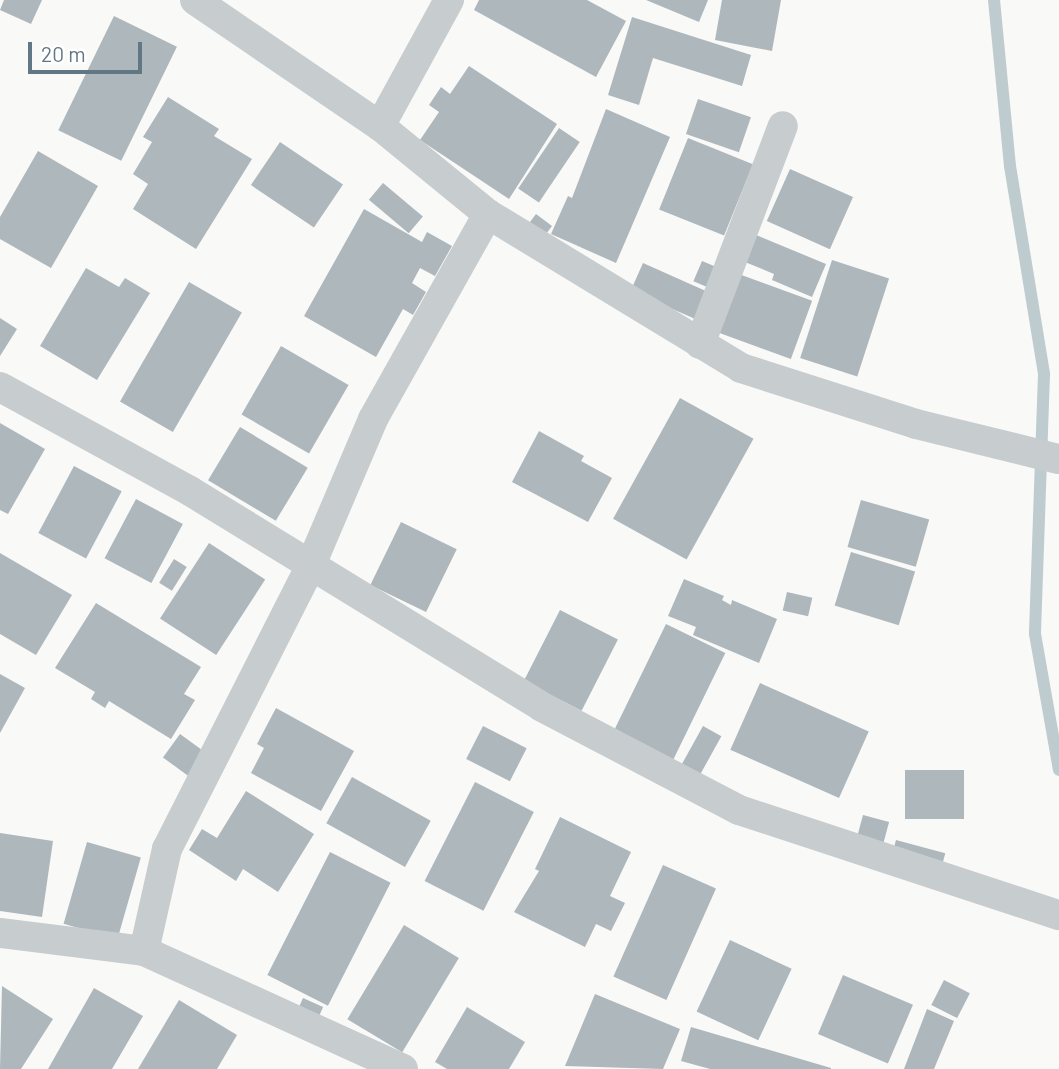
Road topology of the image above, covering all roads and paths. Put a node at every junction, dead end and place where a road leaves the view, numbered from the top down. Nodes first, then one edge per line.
1 (195, 0) edge
2 (449, 0) edge
3 (380, 126) junction
4 (783, 126) dead end
5 (488, 214) junction
6 (700, 344) junction
7 (1, 388) edge
8 (1059, 458) edge
9 (310, 567) junction
10 (1059, 915) edge
11 (0, 933) edge
12 (144, 951) junction
13 (403, 1069) edge

1 - 3 street
2 - 3 street
3 - 5 street
4 - 6 street
5 - 6 street
5 - 9 street
6 - 8 street
7 - 9 street
9 - 10 street
9 - 12 street
11 - 12 street
12 - 13 street

